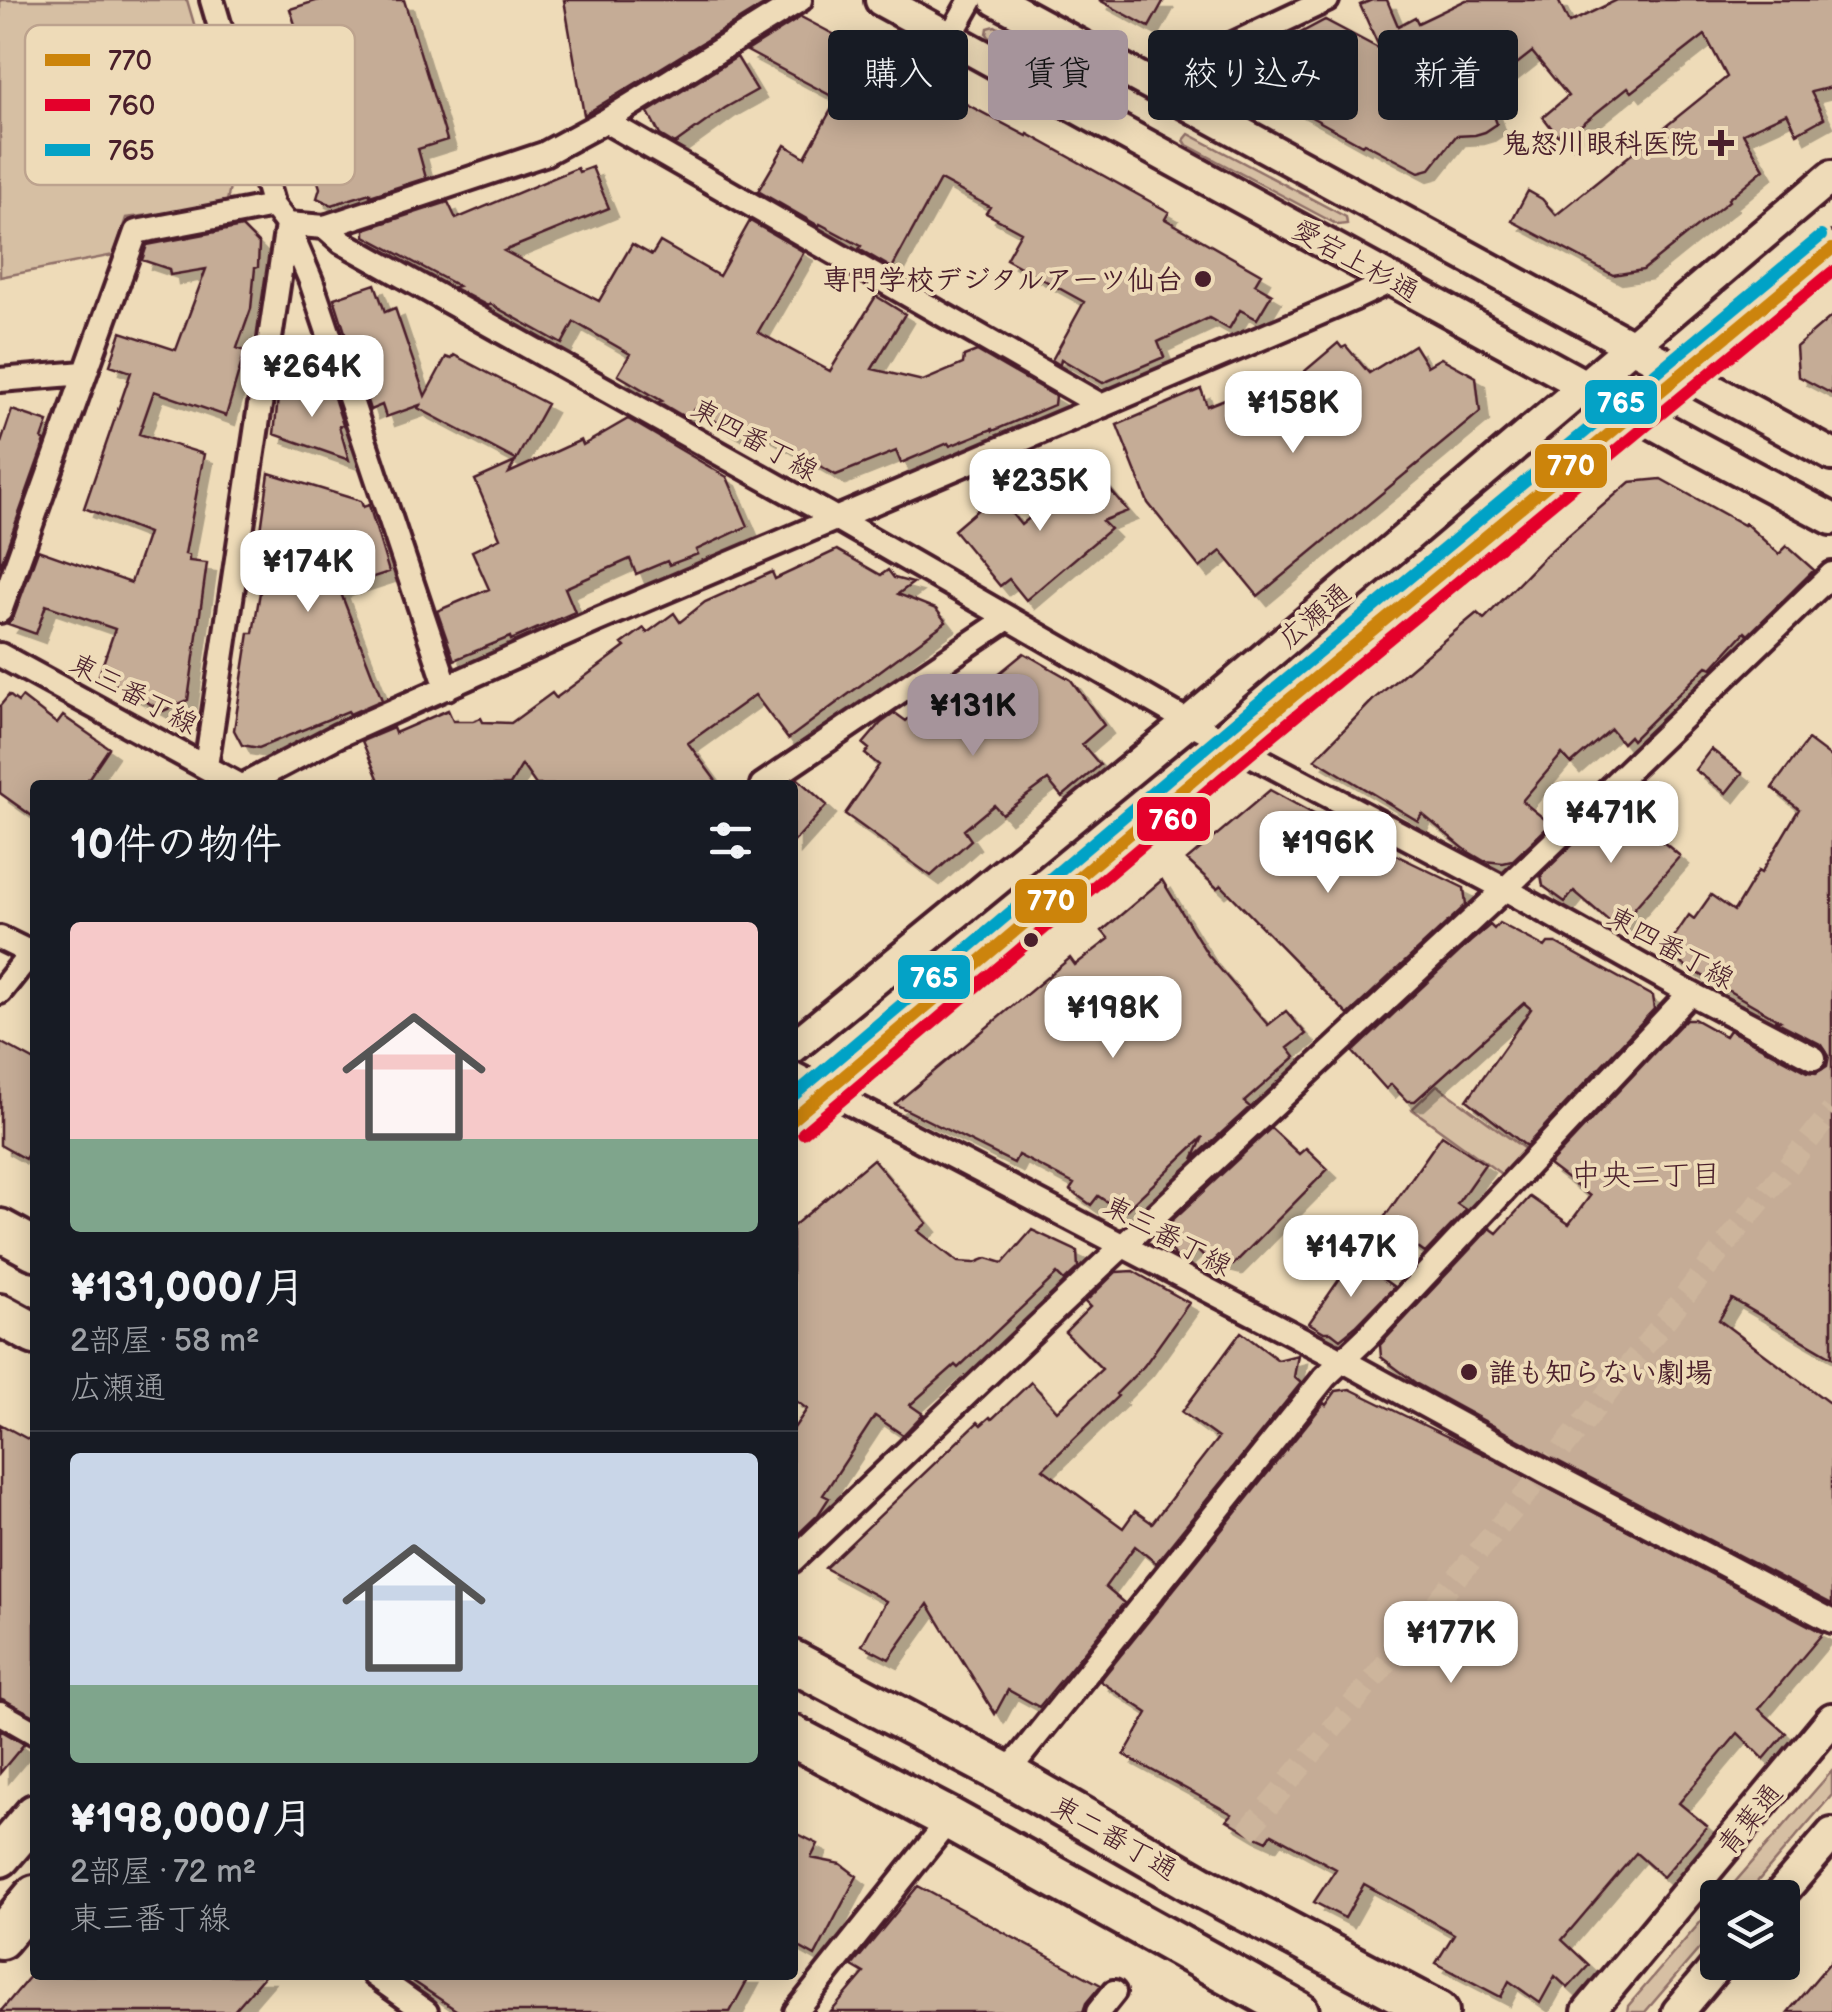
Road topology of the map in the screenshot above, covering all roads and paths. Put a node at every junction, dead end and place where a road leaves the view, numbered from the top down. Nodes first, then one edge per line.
1 (212, 0) edge
2 (800, 0) edge
3 (881, 0) edge
4 (971, 0) edge
5 (996, 0) edge
6 (1326, 0) edge
7 (220, 25) edge
8 (938, 30) edge
9 (954, 30) edge
10 (1262, 30) edge
11 (968, 46) edge
12 (1148, 84) edge
13 (1214, 120) edge
14 (605, 122) junction
15 (1832, 176) edge
16 (271, 185) edge
17 (280, 215) junction
18 (324, 227) junction
19 (1832, 249) edge
20 (1393, 280) junction
21 (1630, 346) junction
22 (84, 372) junction
23 (1683, 374) junction
24 (0, 380) edge
25 (1585, 386) junction
26 (1102, 406) junction
27 (1635, 412) junction
28 (1832, 455) edge
29 (835, 518) junction
30 (1832, 519) edge
31 (1832, 574) edge
32 (0, 611) edge
33 (1008, 618) junction
34 (0, 655) edge
35 (446, 688) junction
36 (1189, 722) junction
37 (1235, 746) junction
38 (206, 766) junction
39 (232, 780) edge
40 (251, 780) edge
41 (769, 780) edge
42 (1505, 889) junction
43 (0, 938) edge
44 (30, 950) edge
45 (30, 957) edge
46 (0, 992) edge
47 (1690, 992) junction
48 (798, 1043) edge
49 (1814, 1058) dead end
50 (798, 1076) edge
51 (827, 1091) junction
52 (798, 1115) edge
53 (0, 1230) edge
54 (30, 1245) edge
55 (1123, 1246) junction
56 (0, 1314) edge
57 (30, 1331) edge
58 (1342, 1360) junction
59 (798, 1555) edge
60 (1832, 1621) edge
61 (798, 1664) edge
62 (0, 1713) edge
63 (1832, 1719) edge
64 (30, 1730) edge
65 (798, 1739) edge
66 (1006, 1774) junction
67 (950, 1819) junction
68 (30, 1821) edge
69 (1832, 1834) edge
70 (0, 1856) edge
71 (1792, 1880) edge
72 (30, 1902) edge
73 (0, 1938) edge
74 (381, 1980) edge
75 (1705, 1980) edge
76 (1114, 1992) dead end
77 (426, 2012) edge
78 (796, 2012) edge
79 (1098, 2012) edge
80 (1298, 2012) edge
81 (1438, 2012) edge
82 (1588, 2012) edge
83 (1678, 2012) edge

1 - 7 street
2 - 14 street
3 - 8 street, 愛宕上杉通
4 - 9 street
5 - 12 street, 愛宕上杉通
6 - 10 street
11 - 20 street, 愛宕上杉通
13 - 21 street, 愛宕上杉通
14 - 18 street
14 - 26 street
15 - 21 street, 広瀬通
16 - 17 street
17 - 18 street, 東四番丁線
17 - 22 street, 東四番丁線
17 - 35 street
17 - 38 street
18 - 29 street, 東四番丁線
19 - 23 street, 広瀬通
20 - 25 street, 愛宕上杉通
20 - 26 street
21 - 23 street, 愛宕上杉通
21 - 25 street, 広瀬通
22 - 24 street
22 - 32 street
23 - 27 street, 広瀬通
23 - 28 street, 愛宕上杉通
25 - 27 street, 愛宕上杉通
25 - 36 street, 広瀬通
26 - 29 street
27 - 30 street, 愛宕上杉通
27 - 37 street, 広瀬通
29 - 33 street, 東四番丁線
29 - 35 street
31 - 42 street
33 - 36 street, 東四番丁線
33 - 41 street
34 - 38 street, 東三番丁線
35 - 40 street
36 - 37 street, 東四番丁線
36 - 48 street, 広瀬通
37 - 42 street, 東四番丁線
37 - 51 street, 広瀬通
38 - 39 street, 東三番丁線
42 - 47 street, 東四番丁線
42 - 55 street
43 - 44 street
45 - 46 street
47 - 49 street, 東四番丁線
47 - 58 street
50 - 51 street, 東三番丁線
51 - 52 street, 広瀬通
51 - 55 street, 東三番丁線
53 - 54 highway
55 - 58 street, 東三番丁線
55 - 59 street
56 - 57 highway
58 - 60 street, 東三番丁線
58 - 66 street
61 - 66 highway, 東二番丁通
62 - 64 street
63 - 82 street, 青葉通
65 - 67 highway
66 - 81 highway, 東二番丁通
67 - 78 street
67 - 80 highway
68 - 70 highway
69 - 71 street
72 - 73 highway
74 - 77 street
75 - 83 street
76 - 79 street

